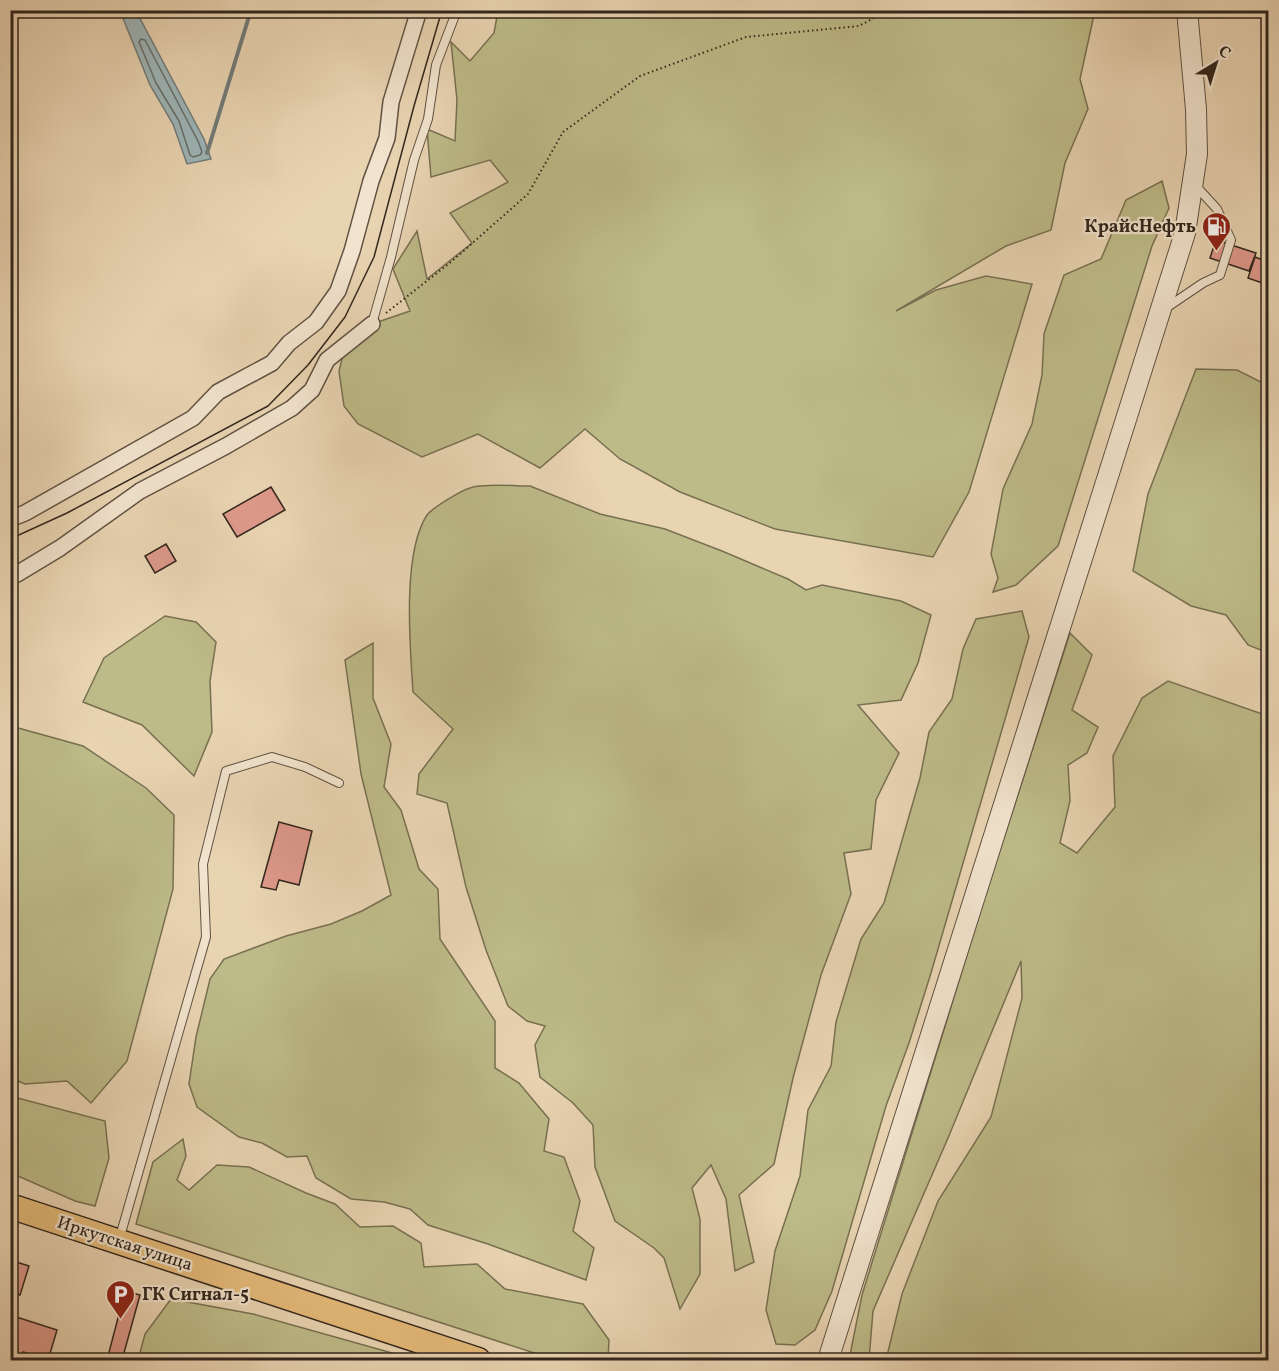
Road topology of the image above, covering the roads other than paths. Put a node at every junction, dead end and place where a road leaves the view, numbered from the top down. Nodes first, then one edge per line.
1 (418, 10) edge
2 (457, 10) edge
3 (1187, 10) edge
4 (1193, 183) junction
5 (1160, 312) junction
6 (372, 324) joint
7 (10, 519) edge
8 (10, 575) edge
9 (339, 783) dead end
10 (10, 1206) edge
11 (118, 1241) junction
12 (478, 1360) edge
13 (828, 1360) edge

1 - 7 street
2 - 6 lane
3 - 4 street
4 - 5 street
4 - 5 lane
5 - 13 street
6 - 8 street
9 - 11 lane
10 - 11 main road, Иркутская улица
11 - 12 main road, Иркутская улица

